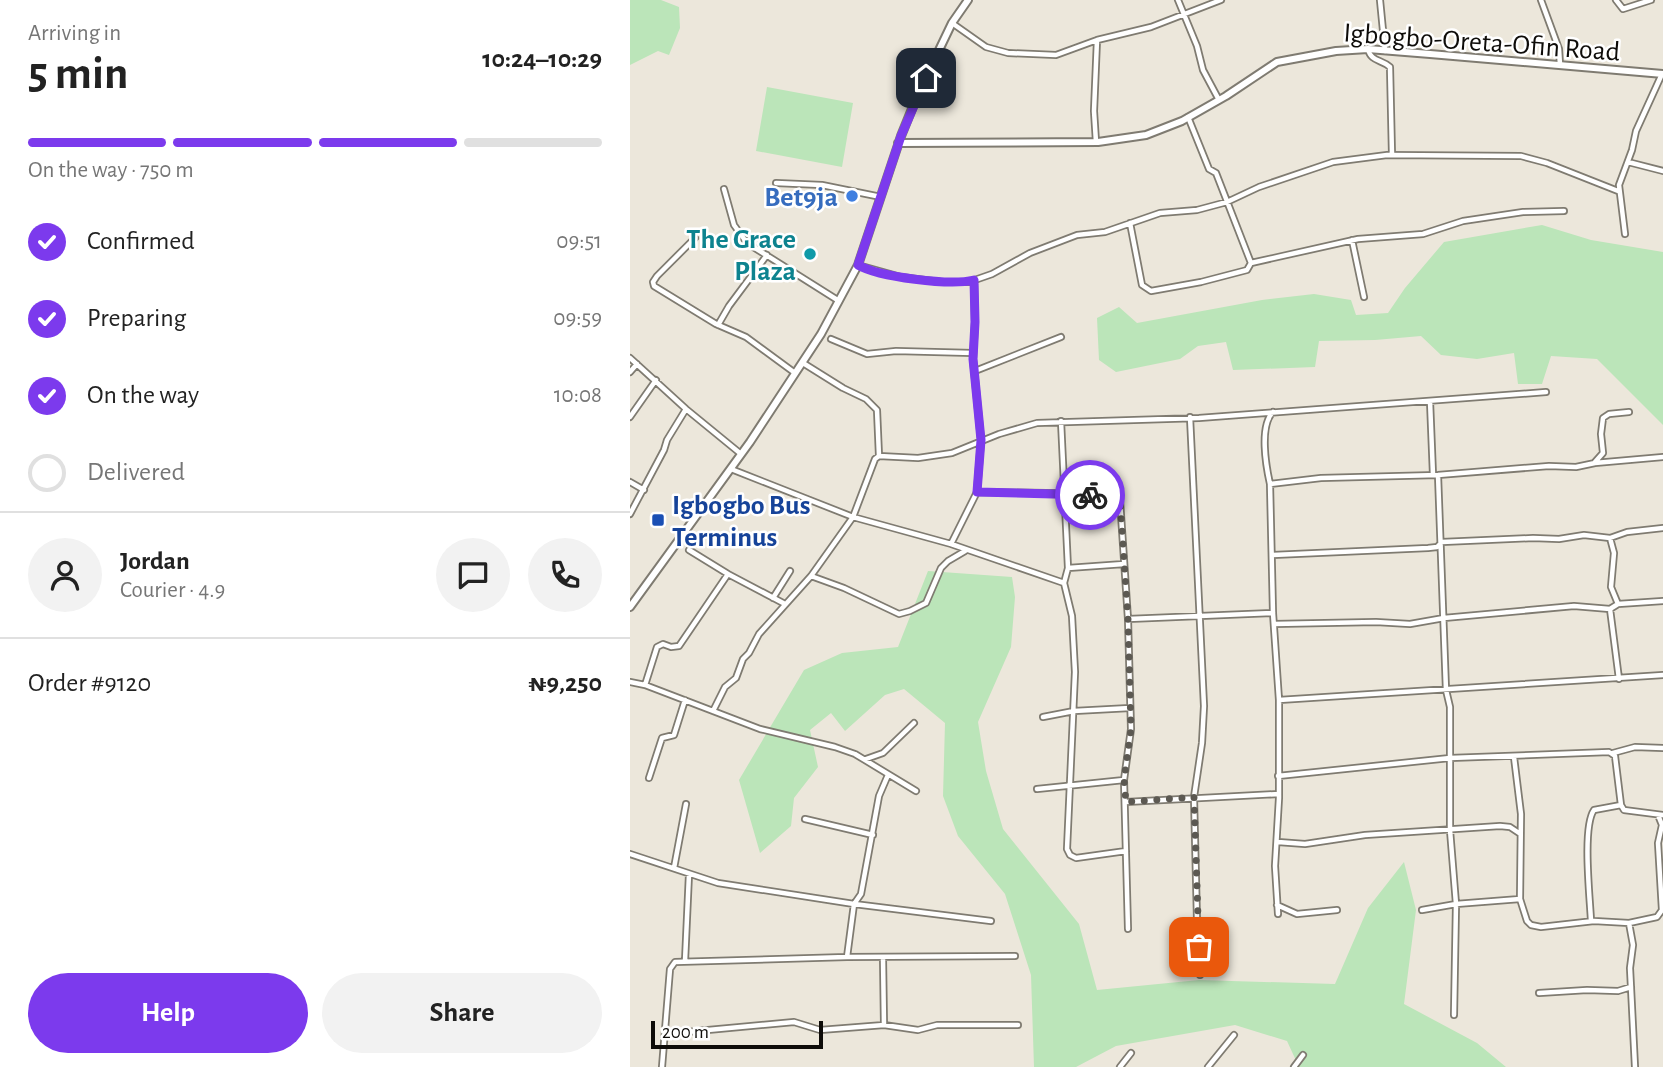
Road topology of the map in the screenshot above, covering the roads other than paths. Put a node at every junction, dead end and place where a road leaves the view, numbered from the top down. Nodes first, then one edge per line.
1 (968, 0) edge
2 (1178, 0) edge
3 (1221, 0) edge
4 (1380, 0) edge
5 (1541, 0) edge
6 (1616, 0) edge
7 (1651, 0) edge
8 (1184, 13) junction
9 (952, 23) junction
10 (1097, 40) junction
11 (1368, 49) junction
12 (1385, 51) junction
13 (1560, 65) junction
14 (1662, 74) edge
15 (1219, 100) junction
16 (1188, 117) junction
17 (1096, 142) junction
18 (898, 143) junction
19 (1392, 155) junction
20 (1628, 162) junction
21 (1663, 171) edge
22 (776, 183) dead end
23 (724, 189) dead end
24 (1618, 191) junction
25 (882, 198) junction
26 (1227, 202) junction
27 (1564, 211) dead end
28 (1129, 223) junction
29 (1625, 234) dead end
30 (695, 238) dead end
31 (1352, 240) junction
32 (767, 256) junction
33 (1251, 263) junction
34 (858, 265) junction
35 (974, 280) junction
36 (1364, 297) dead end
37 (839, 301) junction
38 (718, 325) junction
39 (1061, 337) dead end
40 (831, 339) dead end
41 (973, 354) junction
42 (630, 358) edge
43 (803, 363) junction
44 (637, 364) junction
45 (630, 372) edge
46 (975, 372) junction
47 (796, 373) junction
48 (656, 380) junction
49 (1546, 393) dead end
50 (1430, 401) junction
51 (686, 409) junction
52 (1274, 411) junction
53 (1629, 412) dead end
54 (630, 417) edge
55 (1190, 418) junction
56 (1060, 421) junction
57 (981, 440) junction
58 (741, 454) junction
59 (879, 456) junction
60 (1663, 457) edge
61 (1595, 463) junction
62 (730, 469) junction
63 (1435, 475) junction
64 (630, 482) edge
65 (1270, 484) junction
66 (644, 490) junction
67 (977, 492) junction
68 (1063, 495) junction
69 (630, 514) edge
70 (853, 517) junction
71 (1663, 528) edge
72 (1610, 538) junction
73 (1442, 542) junction
74 (951, 544) junction
75 (689, 550) dead end
76 (965, 551) junction
77 (1273, 555) junction
78 (1124, 564) junction
79 (1068, 568) junction
80 (790, 571) dead end
81 (728, 574) junction
82 (811, 576) junction
83 (1065, 583) junction
84 (773, 598) junction
85 (1663, 601) edge
86 (785, 604) junction
87 (1618, 604) junction
88 (630, 607) edge
89 (1610, 609) junction
90 (1273, 613) junction
91 (1199, 616) junction
92 (1444, 618) junction
93 (1128, 619) junction
94 (1274, 624) junction
95 (1663, 675) edge
96 (1619, 679) junction
97 (630, 682) edge
98 (645, 685) junction
99 (1447, 690) junction
100 (685, 700) junction
101 (1279, 700) junction
102 (1130, 708) junction
103 (713, 711) junction
104 (1074, 711) junction
105 (1043, 718) dead end
106 (914, 723) dead end
107 (1663, 748) edge
108 (1613, 753) junction
109 (1514, 757) junction
110 (1450, 758) junction
111 (865, 760) junction
112 (888, 775) junction
113 (1278, 776) junction
114 (649, 778) dead end
115 (1124, 780) junction
116 (1069, 784) junction
117 (1037, 789) dead end
118 (916, 791) dead end
119 (1279, 794) junction
120 (1194, 797) junction
121 (1126, 802) junction
122 (686, 804) dead end
123 (1620, 805) junction
124 (1660, 815) edge
125 (805, 819) dead end
126 (1450, 830) junction
127 (1519, 834) junction
128 (873, 835) junction
129 (1278, 842) junction
130 (1126, 851) junction
131 (630, 854) edge
132 (674, 868) junction
133 (689, 874) junction
134 (1520, 900) junction
135 (854, 904) junction
136 (1456, 904) junction
137 (1277, 905) junction
138 (1337, 910) dead end
139 (1422, 910) dead end
140 (1662, 913) edge
141 (1278, 914) dead end
142 (991, 921) dead end
143 (1591, 921) junction
144 (1629, 923) junction
145 (1128, 929) dead end
146 (1014, 956) dead end
147 (847, 957) junction
148 (883, 958) junction
149 (685, 961) junction
150 (1200, 975) dead end
151 (1631, 987) junction
152 (1539, 992) dead end
153 (1454, 1015) dead end
154 (884, 1025) junction
155 (1018, 1025) dead end
156 (665, 1034) junction
157 (1234, 1035) dead end
158 (1131, 1053) dead end
159 (1303, 1055) dead end
160 (662, 1067) edge
161 (1120, 1067) edge
162 (1208, 1067) edge
163 (1294, 1067) edge
164 (1635, 1067) edge

1 - 9 street
2 - 8 street
3 - 8 street
4 - 12 street
5 - 13 street
6 - 7 street
8 - 10 street
8 - 15 street
9 - 10 street
9 - 18 street
10 - 17 street
11 - 12 street, Igbogbo-Oreta-Ofin Road
11 - 15 street, Igbogbo-Oreta-Ofin Road
11 - 19 street
12 - 13 street, Igbogbo-Oreta-Ofin Road
13 - 14 street, Igbogbo-Oreta-Ofin Road
14 - 20 street
15 - 16 street, Igbogbo-Oreta-Ofin Road
16 - 17 street, Igbogbo-Oreta-Ofin Road
16 - 26 street
17 - 18 street, Igbogbo-Oreta-Ofin Road
18 - 25 street
19 - 24 street
19 - 26 street
20 - 21 street
20 - 24 street
22 - 25 street
23 - 32 street
24 - 29 street
25 - 34 street
26 - 28 street
26 - 33 street
27 - 31 street
28 - 33 street
28 - 35 street
30 - 38 street
31 - 33 street
31 - 36 street
32 - 37 street
32 - 38 street
34 - 35 street
34 - 37 street
35 - 41 street
37 - 43 street
38 - 47 street
39 - 46 street
40 - 41 street
41 - 46 street
42 - 44 street
43 - 47 street
43 - 59 street
44 - 45 street
44 - 48 street
46 - 57 street
47 - 58 street
48 - 51 street
48 - 54 street
49 - 50 street
50 - 52 street
50 - 63 street
51 - 58 street
51 - 66 street
52 - 55 street
52 - 65 street
53 - 61 street
55 - 56 street
55 - 91 street
56 - 57 street
56 - 68 street
57 - 59 street
57 - 67 street
58 - 62 street
59 - 70 street
60 - 61 street
61 - 63 street
62 - 70 street
62 - 88 street
63 - 65 street
63 - 73 street
64 - 66 street
65 - 77 street
66 - 69 street
67 - 68 street
67 - 74 street
68 - 78 street
68 - 79 street
70 - 74 street
70 - 82 street
71 - 72 street
72 - 73 street
72 - 87 street
73 - 77 street
73 - 92 street
74 - 76 street
75 - 81 street
76 - 82 street
76 - 83 street
77 - 90 street
78 - 79 street
78 - 93 street
79 - 83 street
80 - 84 street
81 - 84 street
81 - 98 street
82 - 86 street
83 - 104 street
84 - 86 street
85 - 87 street
86 - 103 street
87 - 89 street
89 - 92 street
89 - 96 street
90 - 91 street
90 - 94 street
91 - 93 street
91 - 120 street
92 - 94 street
92 - 99 street
93 - 102 street
94 - 101 street
95 - 96 street
96 - 99 street
97 - 98 street
98 - 100 street
99 - 101 street
99 - 110 street
100 - 103 street
100 - 114 street
101 - 113 street
102 - 104 street
102 - 115 street
103 - 111 street
104 - 105 street
104 - 116 street
106 - 111 street
107 - 108 street
108 - 109 street
108 - 123 street
109 - 110 street
109 - 127 street
110 - 113 street
110 - 126 street
111 - 112 street
112 - 118 street
112 - 128 street
113 - 119 street
115 - 116 street
115 - 121 street
116 - 117 street
116 - 130 street
119 - 120 street
119 - 129 street
120 - 121 street
120 - 150 street
121 - 130 street
122 - 132 street
123 - 124 street
123 - 143 street
124 - 140 street
125 - 128 street
126 - 127 street
126 - 129 street
126 - 136 street
127 - 134 street
128 - 135 street
129 - 137 street
130 - 145 street
131 - 132 street
132 - 133 street
133 - 135 street
133 - 149 street
134 - 136 street
134 - 143 street
135 - 142 street
135 - 147 street
136 - 139 street
136 - 153 street
137 - 138 street
137 - 141 street
140 - 144 street
143 - 144 street
144 - 151 street
146 - 148 street
147 - 148 street
147 - 149 street
148 - 154 street
149 - 156 street
151 - 152 street
151 - 164 street
154 - 155 street
154 - 156 street
156 - 160 street
157 - 162 street
158 - 161 street
159 - 163 street

